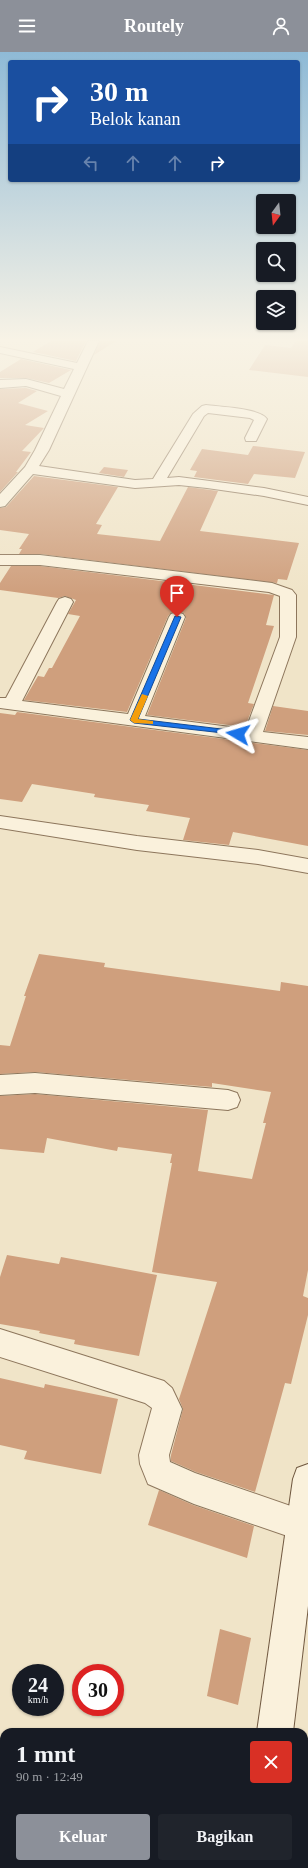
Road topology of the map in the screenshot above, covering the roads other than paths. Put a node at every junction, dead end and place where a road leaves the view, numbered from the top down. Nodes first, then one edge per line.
1 (53, 426) edge
2 (193, 426) edge
3 (257, 426) edge
4 (251, 438) dead end
5 (30, 470) junction
6 (158, 481) junction
7 (308, 501) edge
8 (0, 504) edge
9 (0, 560) edge
10 (64, 602) dead end
11 (177, 617) dead end
12 (6, 704) edge
13 (134, 720) junction
14 (253, 735) junction
15 (308, 743) edge
16 (0, 822) edge
17 (308, 866) edge
18 (0, 1085) edge
19 (228, 1100) dead end
20 (0, 1343) edge
21 (308, 1480) edge
22 (302, 1525) junction
23 (300, 1599) edge
24 (276, 1728) edge

1 - 5 street
2 - 6 street
3 - 4 street
5 - 6 street
5 - 8 street
6 - 7 street
9 - 14 street
10 - 12 street
11 - 13 street
12 - 13 street
13 - 14 street
14 - 15 street
16 - 17 street
18 - 19 street
20 - 22 street
21 - 22 street
22 - 23 street
23 - 24 street

